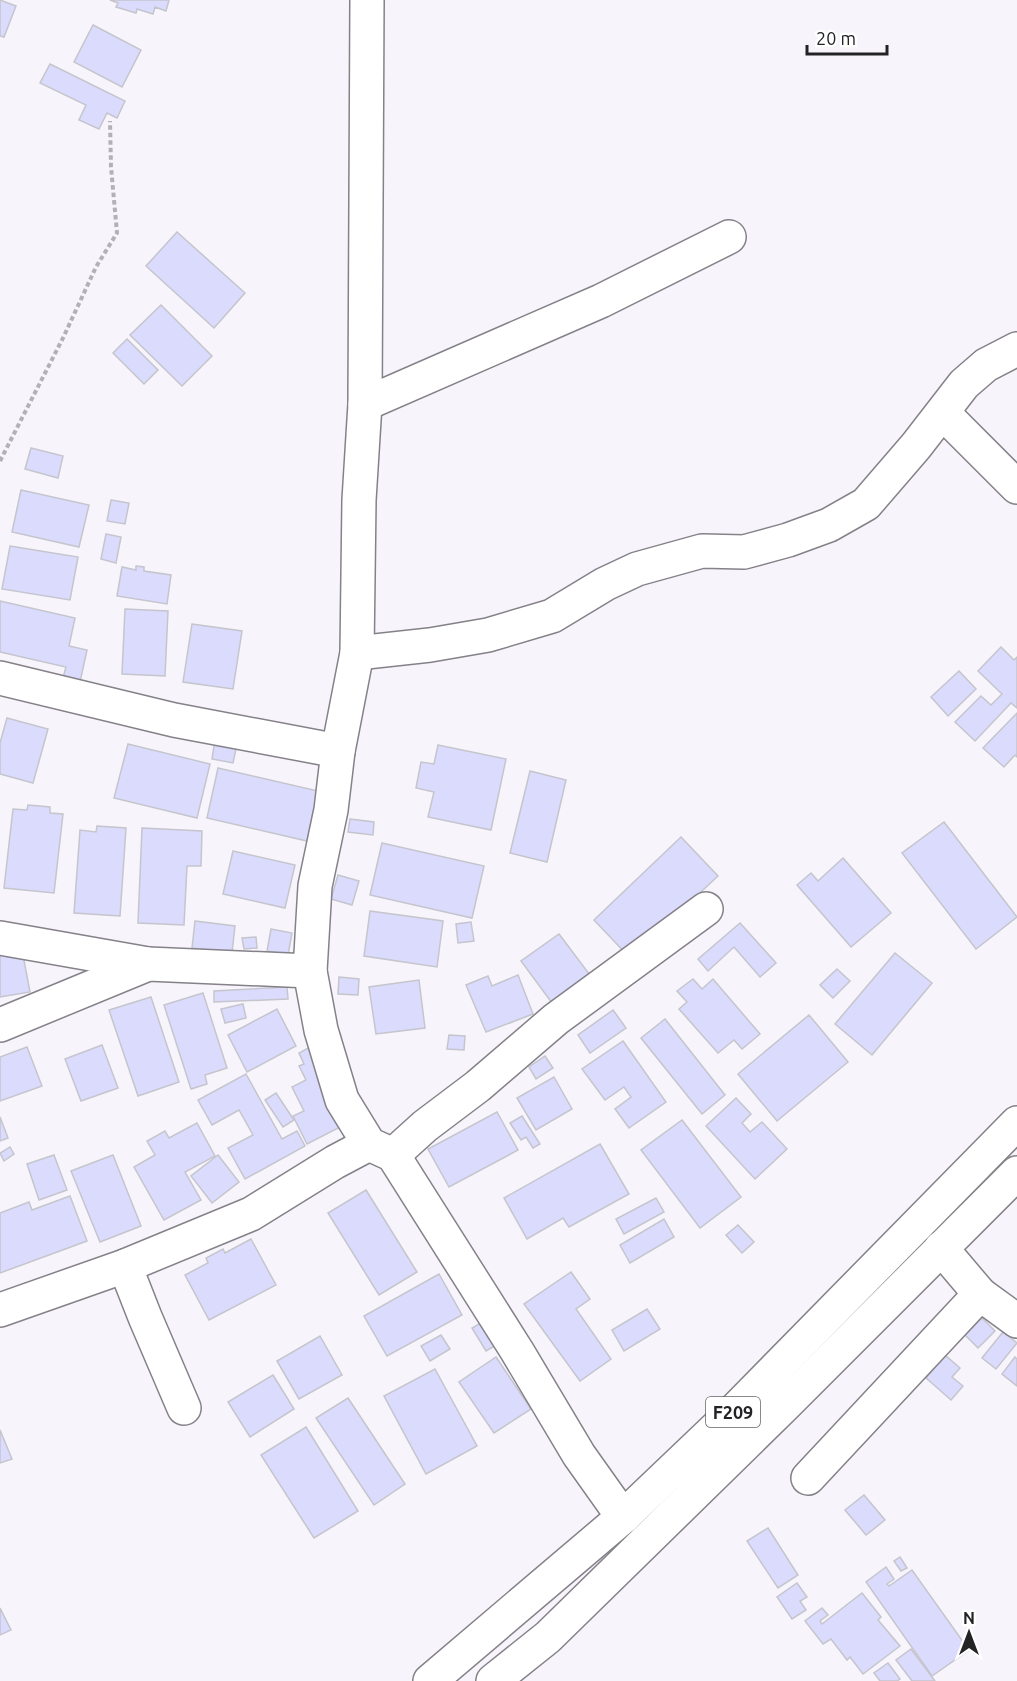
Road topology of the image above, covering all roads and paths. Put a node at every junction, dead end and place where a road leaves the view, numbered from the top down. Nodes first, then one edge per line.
1 (367, 0) edge
2 (110, 121) dead end
3 (729, 237) dead end
4 (1017, 349) edge
5 (365, 404) junction
6 (943, 413) junction
7 (0, 461) edge
8 (1017, 487) edge
9 (357, 654) junction
10 (0, 678) edge
11 (338, 752) junction
12 (706, 909) dead end
13 (0, 938) edge
14 (148, 964) junction
15 (310, 970) junction
16 (0, 1025) edge
17 (1017, 1123) edge
18 (381, 1149) junction
19 (1017, 1173) edge
20 (941, 1248) junction
21 (125, 1266) junction
22 (980, 1294) junction
23 (0, 1310) edge
24 (1017, 1321) edge
25 (184, 1408) dead end
26 (808, 1478) dead end
27 (623, 1517) junction
28 (430, 1681) edge
29 (493, 1681) edge

1 - 5 street
2 - 7 path
3 - 5 street
4 - 6 street
5 - 9 street
6 - 8 street
6 - 9 street
9 - 11 street
10 - 11 street
11 - 15 street
12 - 18 street
13 - 14 street
14 - 15 street
14 - 16 street
15 - 18 street
17 - 27 street, F209
18 - 21 street
18 - 27 street
19 - 20 street, F209
20 - 22 street
20 - 29 street, F209
21 - 23 street
21 - 25 street
22 - 24 street
22 - 26 street
27 - 28 street, F209

